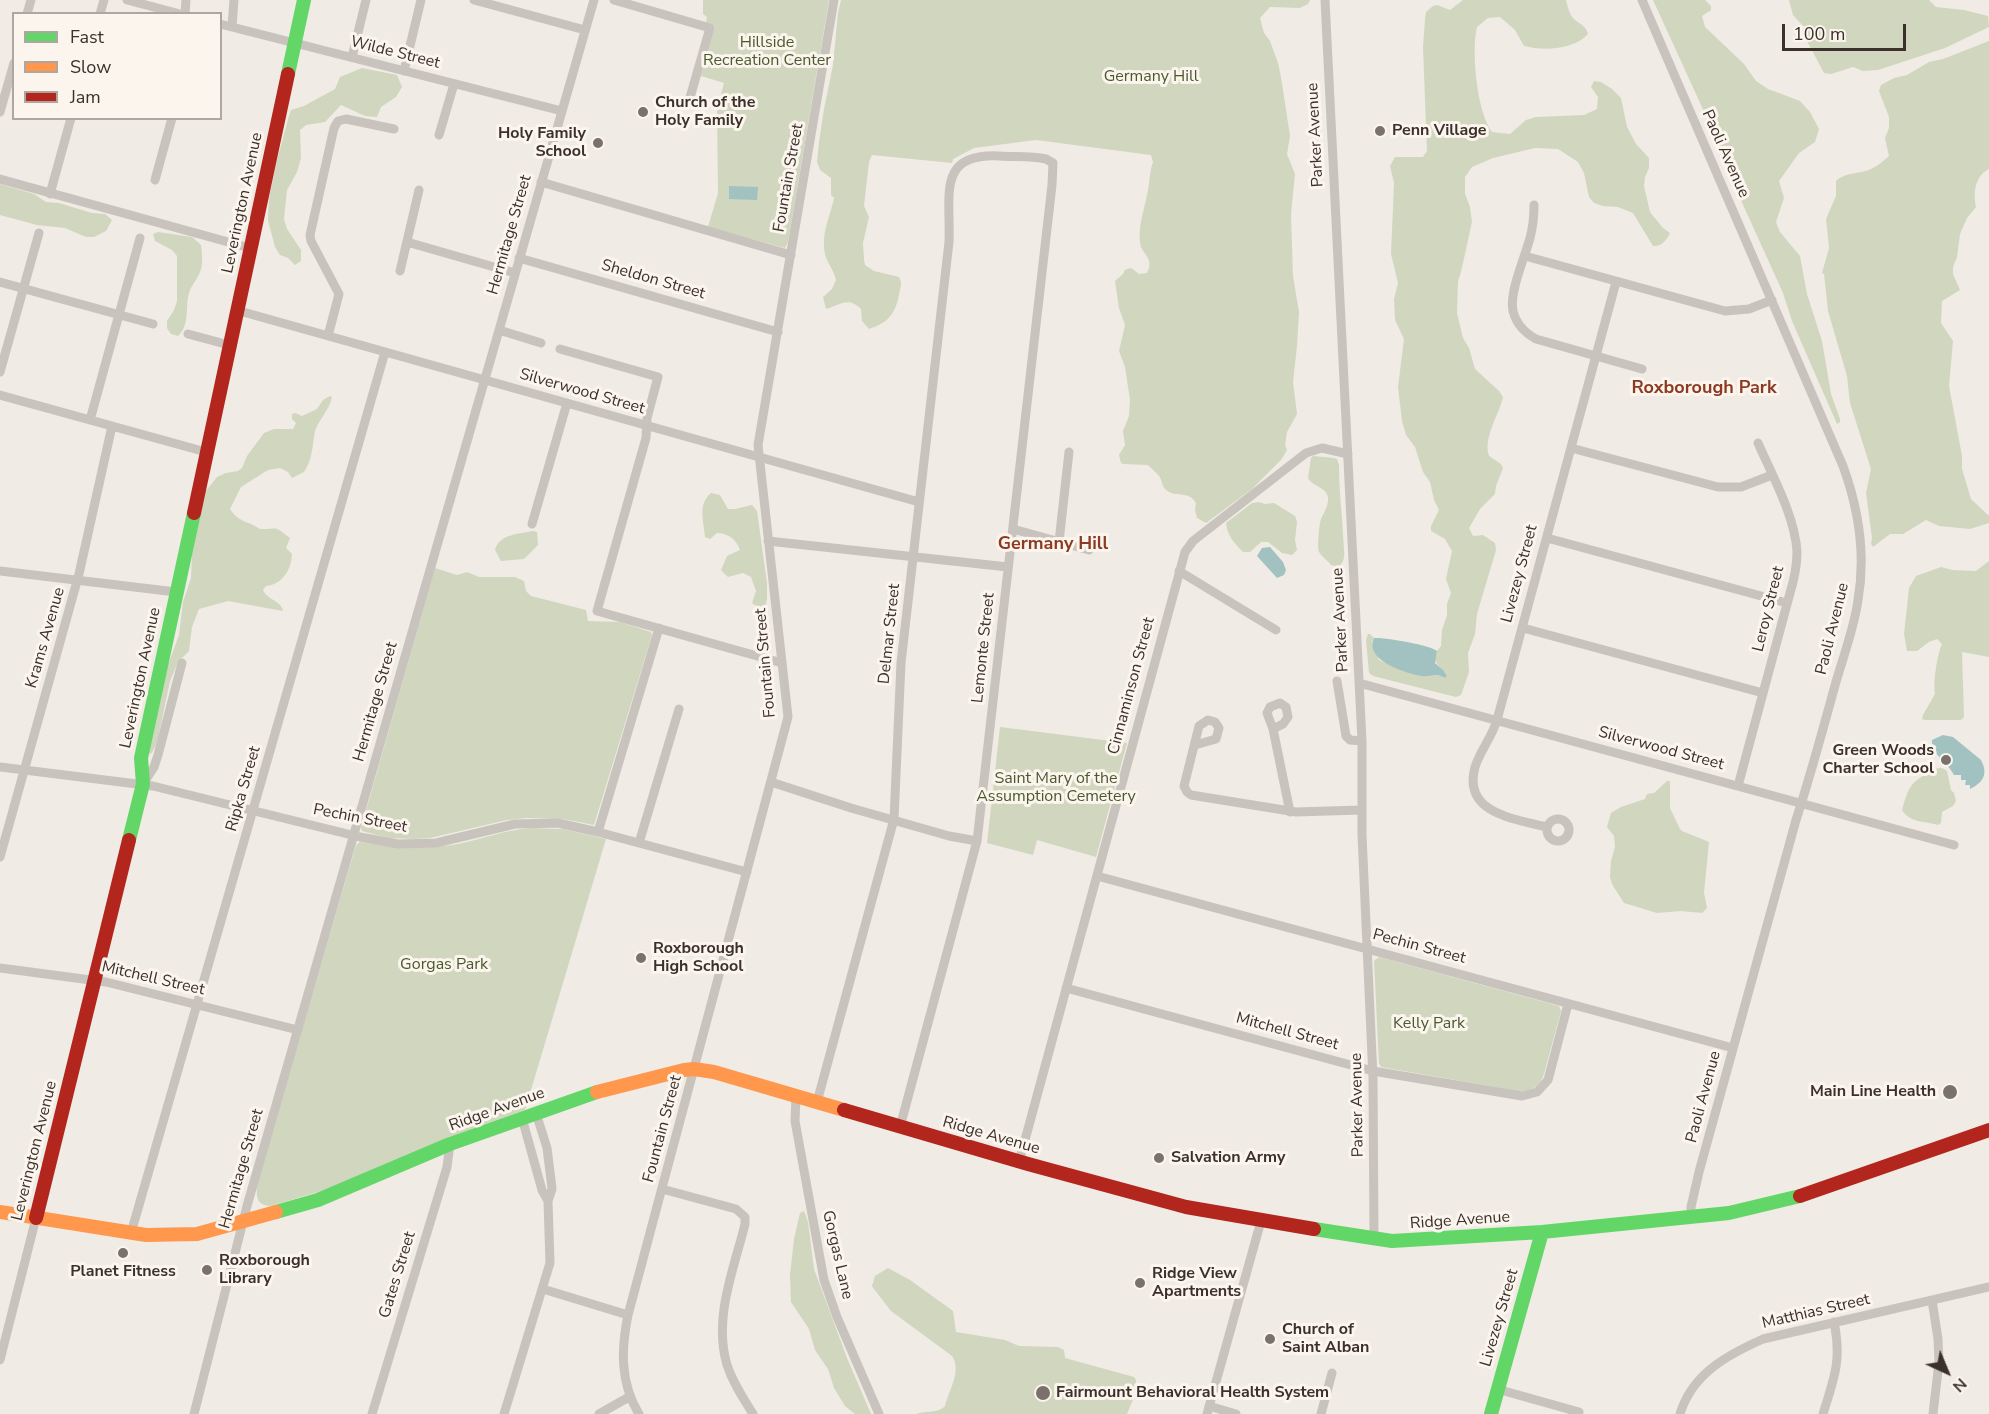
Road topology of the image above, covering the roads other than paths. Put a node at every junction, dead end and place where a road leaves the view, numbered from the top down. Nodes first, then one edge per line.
1 (127, 0) edge
2 (234, 0) edge
3 (304, 0) edge
4 (366, 0) edge
5 (421, 0) edge
6 (474, 0) edge
7 (594, 0) edge
8 (614, 0) edge
9 (834, 0) edge
10 (1325, 0) edge
11 (1641, 0) edge
12 (172, 12) edge
13 (222, 24) edge
14 (232, 27) junction
15 (585, 30) junction
16 (294, 43) junction
17 (352, 57) junction
18 (12, 70) edge
19 (404, 71) junction
20 (454, 84) junction
21 (689, 101) dead end
22 (562, 111) junction
23 (0, 112) edge
24 (70, 120) edge
25 (171, 120) edge
26 (394, 129) dead end
27 (439, 135) dead end
28 (1053, 163) joint
29 (0, 179) edge
30 (155, 180) dead end
31 (541, 182) junction
32 (419, 190) dead end
33 (50, 194) junction
34 (1534, 205) dead end
35 (39, 233) dead end
36 (140, 238) dead end
37 (407, 242) junction
38 (250, 249) junction
39 (791, 255) junction
40 (1525, 256) junction
41 (519, 258) junction
42 (400, 271) dead end
43 (515, 273) junction
44 (0, 282) edge
45 (1616, 282) junction
46 (23, 288) junction
47 (1772, 300) junction
48 (236, 310) junction
49 (118, 315) junction
50 (153, 324) dead end
51 (499, 330) junction
52 (778, 332) junction
53 (188, 334) dead end
54 (328, 336) junction
55 (541, 342) dead end
56 (229, 345) junction
57 (560, 349) dead end
58 (385, 352) junction
59 (1596, 356) junction
60 (1642, 369) dead end
61 (0, 372) edge
62 (485, 380) junction
63 (0, 395) edge
64 (567, 403) junction
65 (90, 420) junction
66 (112, 426) junction
67 (646, 426) junction
68 (1758, 443) dead end
69 (1571, 448) junction
70 (206, 452) junction
71 (1069, 452) dead end
72 (1348, 454) junction
73 (758, 458) junction
74 (1772, 474) junction
75 (919, 502) junction
76 (532, 524) dead end
77 (1012, 529) junction
78 (1547, 538) junction
79 (768, 541) junction
80 (1059, 542) junction
81 (1089, 550) dead end
82 (913, 557) junction
83 (1008, 567) junction
84 (0, 571) edge
85 (1179, 571) junction
86 (78, 580) junction
87 (176, 592) junction
88 (1787, 603) junction
89 (659, 628) junction
90 (1523, 628) junction
91 (1276, 630) dead end
92 (182, 663) dead end
93 (782, 663) junction
94 (1338, 681) dead end
95 (1359, 683) junction
96 (1763, 693) junction
97 (679, 709) dead end
98 (1497, 720) junction
99 (1273, 729) dead end
100 (1362, 741) junction
101 (1195, 745) dead end
102 (0, 767) edge
103 (24, 770) junction
104 (771, 782) junction
105 (142, 784) junction
106 (1738, 786) junction
107 (1801, 804) junction
108 (1361, 810) junction
109 (253, 811) junction
110 (1290, 812) junction
111 (894, 819) junction
112 (1547, 827) dead end
113 (598, 832) junction
114 (353, 836) junction
115 (977, 841) junction
116 (639, 843) junction
117 (1954, 845) dead end
118 (0, 857) edge
119 (747, 872) junction
120 (1097, 876) junction
121 (1367, 948) junction
122 (0, 968) edge
123 (95, 980) junction
124 (1066, 988) junction
125 (197, 1004) junction
126 (1568, 1004) junction
127 (298, 1030) junction
128 (1733, 1048) junction
129 (694, 1068) junction
130 (1373, 1071) junction
131 (796, 1096) junction
132 (817, 1102) junction
133 (536, 1113) junction
134 (522, 1118) junction
135 (900, 1127) junction
136 (1989, 1130) edge
137 (450, 1144) junction
138 (1019, 1162) junction
139 (662, 1190) junction
140 (548, 1201) junction
141 (0, 1212) edge
142 (36, 1218) junction
143 (1691, 1218) junction
144 (1261, 1221) junction
145 (242, 1222) junction
146 (1542, 1232) junction
147 (131, 1233) junction
148 (1374, 1239) junction
149 (1989, 1287) edge
150 (543, 1289) junction
151 (1932, 1300) junction
152 (628, 1315) junction
153 (1834, 1322) junction
154 (0, 1360) edge
155 (1332, 1373) dead end
156 (1497, 1389) junction
157 (629, 1397) junction
158 (1208, 1410) edge
159 (1579, 1412) dead end
160 (194, 1414) edge
161 (372, 1414) edge
162 (504, 1414) edge
163 (599, 1414) edge
164 (639, 1414) edge
165 (753, 1414) edge
166 (879, 1414) edge
167 (1236, 1414) edge
168 (1321, 1414) edge
169 (1491, 1414) edge
170 (1680, 1414) edge
171 (1823, 1414) edge
172 (1934, 1414) edge

1 - 12 street
2 - 14 street
3 - 16 main road, Leverington Avenue
4 - 17 street
5 - 19 street
6 - 15 street
7 - 15 street, Hermitage Street
8 - 21 street
9 - 39 street, Fountain Street
10 - 72 street, Parker Avenue
11 - 47 street, Paoli Avenue
13 - 14 street, Wilde Street
14 - 16 street, Wilde Street
15 - 22 street, Hermitage Street
16 - 17 street, Wilde Street
16 - 38 main road, Leverington Avenue
17 - 19 street, Wilde Street
18 - 23 street
19 - 20 street, Wilde Street
20 - 22 street, Wilde Street
20 - 27 street
22 - 31 street, Hermitage Street
24 - 33 street
25 - 30 street
26 - 54 street
28 - 75 street, Delmar Street
28 - 77 street, Lemonte Street
29 - 33 street
31 - 39 street
31 - 41 street, Hermitage Street
32 - 37 street
33 - 38 street
34 - 40 street
35 - 46 street
36 - 49 street
37 - 42 street
37 - 43 street
38 - 48 main road, Leverington Avenue
39 - 52 street, Fountain Street
40 - 45 street
40 - 59 street
41 - 43 street, Hermitage Street
41 - 52 street, Sheldon Street
43 - 51 street, Hermitage Street
44 - 46 street
45 - 47 street
45 - 59 street, Livezey Street
46 - 49 street
46 - 61 street
47 - 107 street, Paoli Avenue
48 - 54 street, Silverwood Street
48 - 56 main road, Leverington Avenue
49 - 50 street
49 - 65 street
51 - 55 street
51 - 62 street, Hermitage Street
52 - 73 street, Fountain Street
53 - 56 street
54 - 58 street, Silverwood Street
56 - 70 main road, Leverington Avenue
57 - 67 street
58 - 62 street, Silverwood Street
58 - 109 street, Ripka Street
59 - 60 street
59 - 69 street, Livezey Street
62 - 64 street, Silverwood Street
62 - 114 street, Hermitage Street
63 - 65 street
64 - 67 street, Silverwood Street
64 - 76 street
65 - 66 street
66 - 70 street
66 - 86 street, Krams Avenue
67 - 73 street, Silverwood Street
67 - 89 street
68 - 74 street, Leroy Street
69 - 74 street
69 - 78 street, Livezey Street
70 - 87 main road, Leverington Avenue
71 - 80 street
72 - 85 street, Cinnaminson Street
72 - 95 street, Parker Avenue
73 - 75 street, Silverwood Street
73 - 79 street, Fountain Street
74 - 88 street, Leroy Street
75 - 82 street, Delmar Street
77 - 80 street
77 - 83 street, Lemonte Street
78 - 88 street
78 - 90 street, Livezey Street
79 - 82 street
79 - 93 street, Fountain Street
80 - 81 street
82 - 83 street
82 - 111 street, Delmar Street
83 - 115 street, Lemonte Street
84 - 86 street
85 - 91 street
85 - 120 street, Cinnaminson Street
86 - 87 street
86 - 103 street, Krams Avenue
87 - 105 main road, Leverington Avenue
88 - 96 street, Leroy Street
89 - 93 street
89 - 113 street
90 - 96 street
90 - 98 street, Livezey Street
92 - 105 street
93 - 104 street, Fountain Street
94 - 100 street
95 - 98 street, Silverwood Street
95 - 100 street, Parker Avenue
96 - 106 street, Leroy Street
97 - 116 street
98 - 106 street, Silverwood Street
98 - 112 street, Livezey Street
99 - 110 street
100 - 108 street, Parker Avenue
101 - 110 street
102 - 103 street, Pechin Street
103 - 105 street, Pechin Street
103 - 118 street, Krams Avenue
104 - 111 street
104 - 119 street, Fountain Street
105 - 109 street, Pechin Street
105 - 123 main road, Leverington Avenue
106 - 107 street, Silverwood Street
107 - 117 street, Silverwood Street
107 - 128 street, Paoli Avenue
108 - 110 street
108 - 121 street, Parker Avenue
109 - 114 street, Pechin Street
109 - 125 street, Ripka Street
111 - 115 street
111 - 132 street, Delmar Street
113 - 114 street, Pechin Street
113 - 116 street, Pechin Street
114 - 127 street, Hermitage Street
115 - 135 street, Lemonte Street
116 - 119 street, Pechin Street
119 - 129 street, Fountain Street
120 - 121 street, Pechin Street
120 - 124 street, Cinnaminson Street
121 - 126 street, Pechin Street
121 - 130 street, Parker Avenue
122 - 123 street, Mitchell Street
123 - 125 street, Mitchell Street
123 - 142 main road, Leverington Avenue
124 - 130 street, Mitchell Street
124 - 138 street, Cinnaminson Street
125 - 127 street, Mitchell Street
125 - 147 street, Ripka Street
126 - 128 street, Pechin Street
126 - 130 street, Mitchell Street
127 - 145 street, Hermitage Street
128 - 143 street, Paoli Avenue
129 - 131 main road, Ridge Avenue
129 - 133 main road, Ridge Avenue
129 - 139 street, Fountain Street
130 - 148 street, Parker Avenue
131 - 132 main road, Ridge Avenue
131 - 166 street, Gorgas Lane
132 - 135 main road, Ridge Avenue
133 - 134 main road, Ridge Avenue
133 - 140 street
134 - 137 main road, Ridge Avenue
134 - 140 street
135 - 138 main road, Ridge Avenue
136 - 143 main road, Ridge Avenue
137 - 145 main road, Ridge Avenue
137 - 161 street, Gates Street
138 - 144 main road, Ridge Avenue
139 - 152 street, Fountain Street
139 - 165 street
140 - 150 street
141 - 142 main road, Ridge Avenue
142 - 147 main road, Ridge Avenue
142 - 154 street, Leverington Avenue
143 - 146 main road, Ridge Avenue
144 - 148 main road, Ridge Avenue
144 - 158 street
145 - 147 main road, Ridge Avenue
145 - 160 street, Hermitage Street
146 - 148 main road, Ridge Avenue
146 - 156 main road, Livezey Street
149 - 151 street, Matthias Street
150 - 152 street
150 - 162 street
151 - 153 street, Matthias Street
151 - 172 street
152 - 157 street, Fountain Street
153 - 170 street, Matthias Street
153 - 171 street
155 - 168 street
156 - 159 street
156 - 169 main road, Livezey Street
157 - 163 street
157 - 164 street, Fountain Street
158 - 167 street

